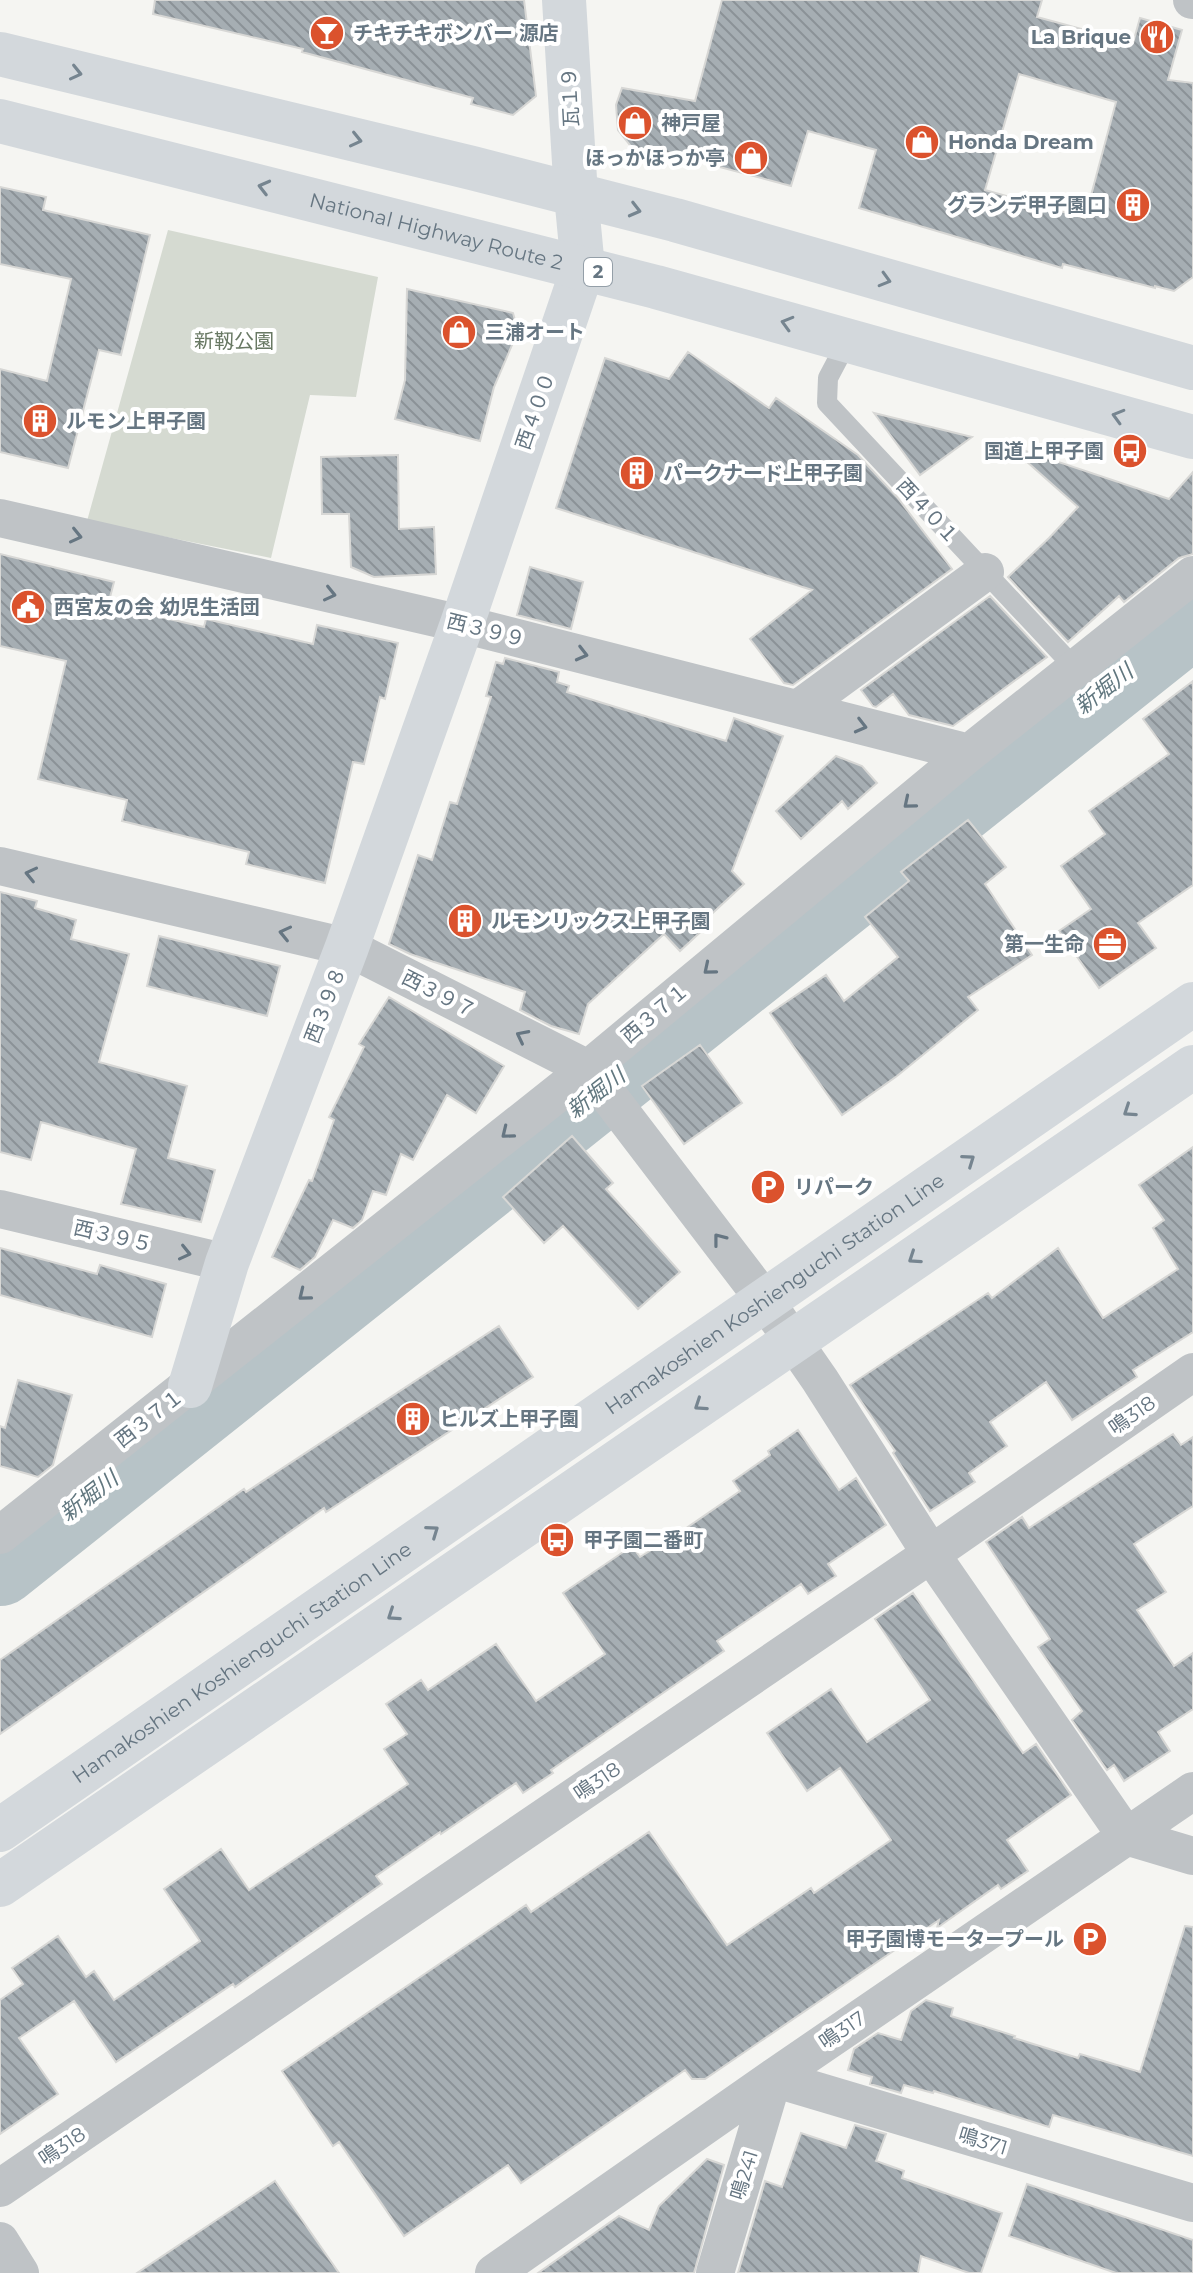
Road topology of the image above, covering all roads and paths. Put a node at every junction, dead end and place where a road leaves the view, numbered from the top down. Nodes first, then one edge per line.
1 (564, 0) edge
2 (0, 54) edge
3 (0, 121) edge
4 (576, 195) junction
5 (583, 268) junction
6 (848, 340) junction
7 (1193, 368) edge
8 (1193, 437) edge
9 (0, 518) edge
10 (985, 572) junction
11 (1193, 575) edge
12 (462, 624) junction
13 (1075, 668) junction
14 (798, 709) junction
15 (969, 753) junction
16 (0, 866) edge
17 (347, 947) junction
18 (1193, 1004) edge
19 (1193, 1067) edge
20 (595, 1078) junction
21 (0, 1209) edge
22 (227, 1263) junction
23 (766, 1302) junction
24 (793, 1341) junction
25 (1193, 1372) edge
26 (190, 1386) junction
27 (0, 1535) edge
28 (931, 1554) junction
29 (1193, 1791) edge
30 (0, 1830) edge
31 (1126, 1836) junction
32 (1193, 1856) edge
33 (0, 1885) edge
34 (773, 2078) junction
35 (0, 2188) edge
36 (1193, 2203) edge
37 (0, 2241) edge
38 (20, 2273) edge
39 (494, 2273) edge
40 (715, 2273) edge

1 - 4 main road, 瓦１９
2 -> 4 main road
5 -> 3 main road, National Highway Route 2 / 2
4 - 5 main road, 西４００
4 -> 7 main road
6 -> 5 main road, National Highway Route 2 / 2
5 - 12 main road, 西４００
8 -> 6 main road, National Highway Route 2 / 2
6 - 10 lane, 西４０１
9 -> 12 street, 西３９９
10 - 13 lane, 西４０１
10 - 14 street
11 - 13 street, 西３７１
12 -> 14 street, 西３９９
12 - 17 main road, 西３９８
13 - 15 street, 西３７１
14 -> 15 street, 西３９９
15 -> 20 street, 西３７１
17 -> 16 street, 西３９７
20 -> 17 street, 西３９７
17 - 22 main road, 西３９８
23 -> 18 main road, Hamakoshien Koshienguchi Station Line
19 -> 24 main road
23 -> 20 street, 西３９７
20 -> 26 street, 西３７１
21 -> 22 street, 西３９５
22 - 26 main road, 西３９８
23 - 24 street, 西３９７
30 -> 23 main road, Hamakoshien Koshienguchi Station Line
24 - 28 street, 西３９７
24 -> 33 main road
25 - 28 street, 鳴318
26 - 27 street, 西３７１
28 - 31 street, 西３９７
28 - 35 street, 鳴318
29 - 31 street, 鳴317
31 - 32 street
31 - 34 street, 鳴317
34 - 36 street, 鳴371
34 - 39 street, 鳴317
34 - 40 street, 鳴241
37 - 38 street

